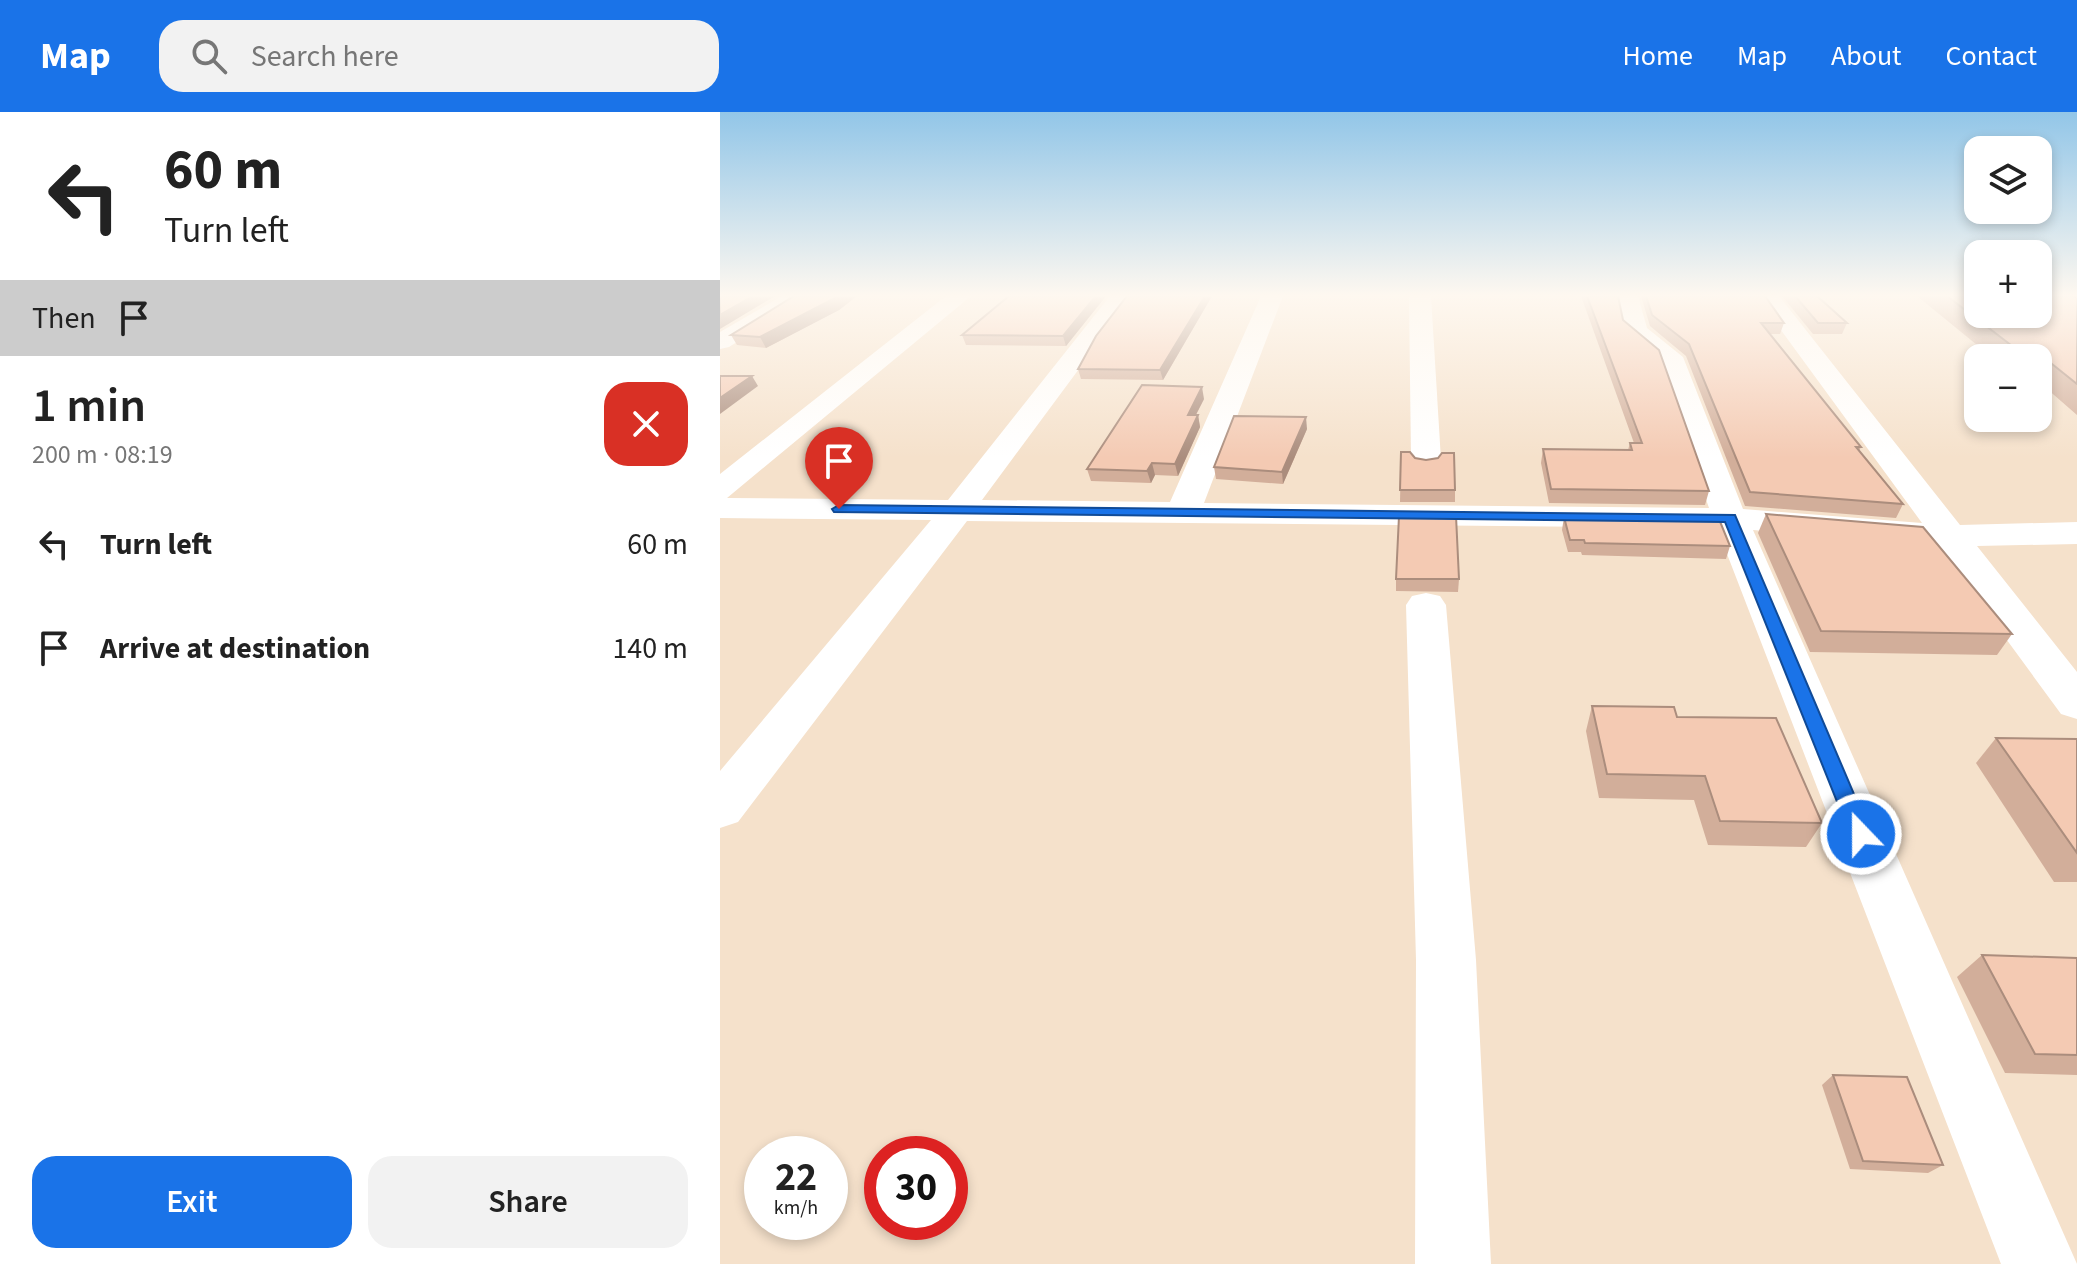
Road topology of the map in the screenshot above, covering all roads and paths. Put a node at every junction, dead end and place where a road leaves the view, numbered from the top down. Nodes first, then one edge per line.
1 (893, 350) edge
2 (1081, 350) edge
3 (1250, 350) edge
4 (1422, 350) edge
5 (1661, 350) edge
6 (1807, 350) edge
7 (1426, 460) edge
8 (720, 490) edge
9 (720, 508) edge
10 (958, 510) junction
11 (1183, 512) junction
12 (1730, 518) junction
13 (2077, 533) edge
14 (1947, 536) junction
15 (1426, 605) dead end
16 (2077, 703) edge
17 (720, 807) edge
18 (1453, 1264) edge
19 (2039, 1264) edge

1 - 8 street
2 - 10 street
3 - 11 street
4 - 7 street
5 - 12 street
6 - 14 street
9 - 10 street
10 - 11 street
10 - 17 street
11 - 12 street
12 - 14 street
12 - 19 street
13 - 14 street
14 - 16 street
15 - 18 street

